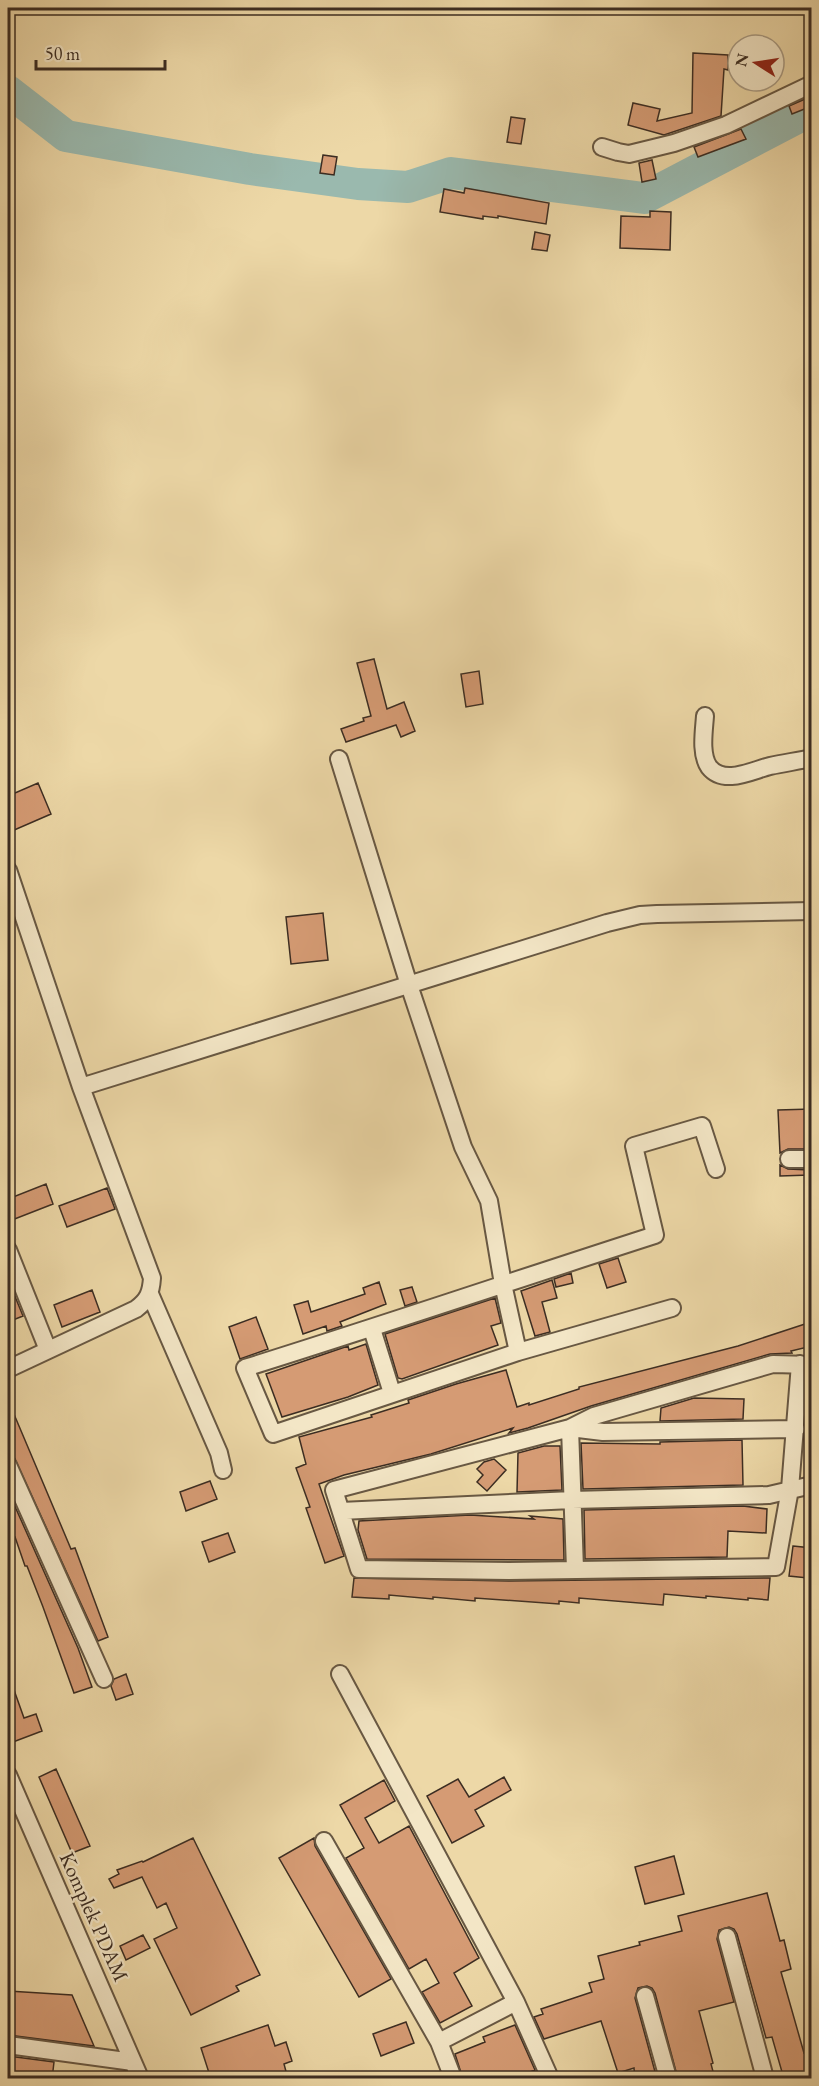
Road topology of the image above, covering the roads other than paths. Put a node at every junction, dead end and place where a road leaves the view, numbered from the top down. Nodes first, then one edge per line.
1 (812, 84) edge
2 (602, 147) dead end
3 (705, 716) dead end
4 (812, 758) edge
5 (339, 759) dead end
6 (8, 870) edge
7 (812, 911) edge
8 (409, 985) junction
9 (81, 1087) junction
10 (789, 1159) dead end
11 (812, 1159) edge
12 (716, 1169) dead end
13 (8, 1250) edge
14 (503, 1284) junction
15 (150, 1294) junction
16 (672, 1308) dead end
17 (372, 1329) junction
18 (48, 1350) junction
19 (518, 1352) junction
20 (806, 1364) edge
21 (8, 1369) edge
22 (392, 1393) junction
23 (570, 1428) junction
24 (796, 1429) junction
25 (8, 1465) edge
26 (223, 1470) dead end
27 (812, 1485) edge
28 (790, 1489) junction
29 (572, 1500) junction
30 (340, 1510) junction
31 (575, 1569) junction
32 (340, 1674) dead end
33 (104, 1679) dead end
34 (8, 1774) edge
35 (324, 1841) dead end
36 (727, 1937) dead end
37 (645, 1996) dead end
38 (516, 2002) junction
39 (439, 2042) junction
40 (8, 2045) edge
41 (132, 2062) junction
42 (140, 2079) edge
43 (453, 2079) edge
44 (550, 2079) edge
45 (668, 2079) edge
46 (765, 2079) edge

1 - 2 street
3 - 4 street
5 - 8 street
6 - 9 street
7 - 8 street
8 - 9 street
8 - 14 street
9 - 15 street
10 - 11 street
12 - 14 street
13 - 18 street
14 - 17 street
14 - 19 street
15 - 18 street
15 - 26 street
16 - 19 street
17 - 22 street
17 - 22 street
18 - 21 street
19 - 22 street
20 - 23 street
20 - 24 street
23 - 24 street
23 - 29 street
23 - 30 street
24 - 28 street
25 - 33 street
27 - 28 street
28 - 29 street
28 - 31 street
29 - 30 street
29 - 31 street
30 - 31 street
32 - 38 street
34 - 41 street, Komplek PDAM
35 - 39 street
36 - 46 street
37 - 45 street
38 - 39 street
38 - 44 street
39 - 43 street
40 - 41 street
41 - 42 street, Komplek PDAM

